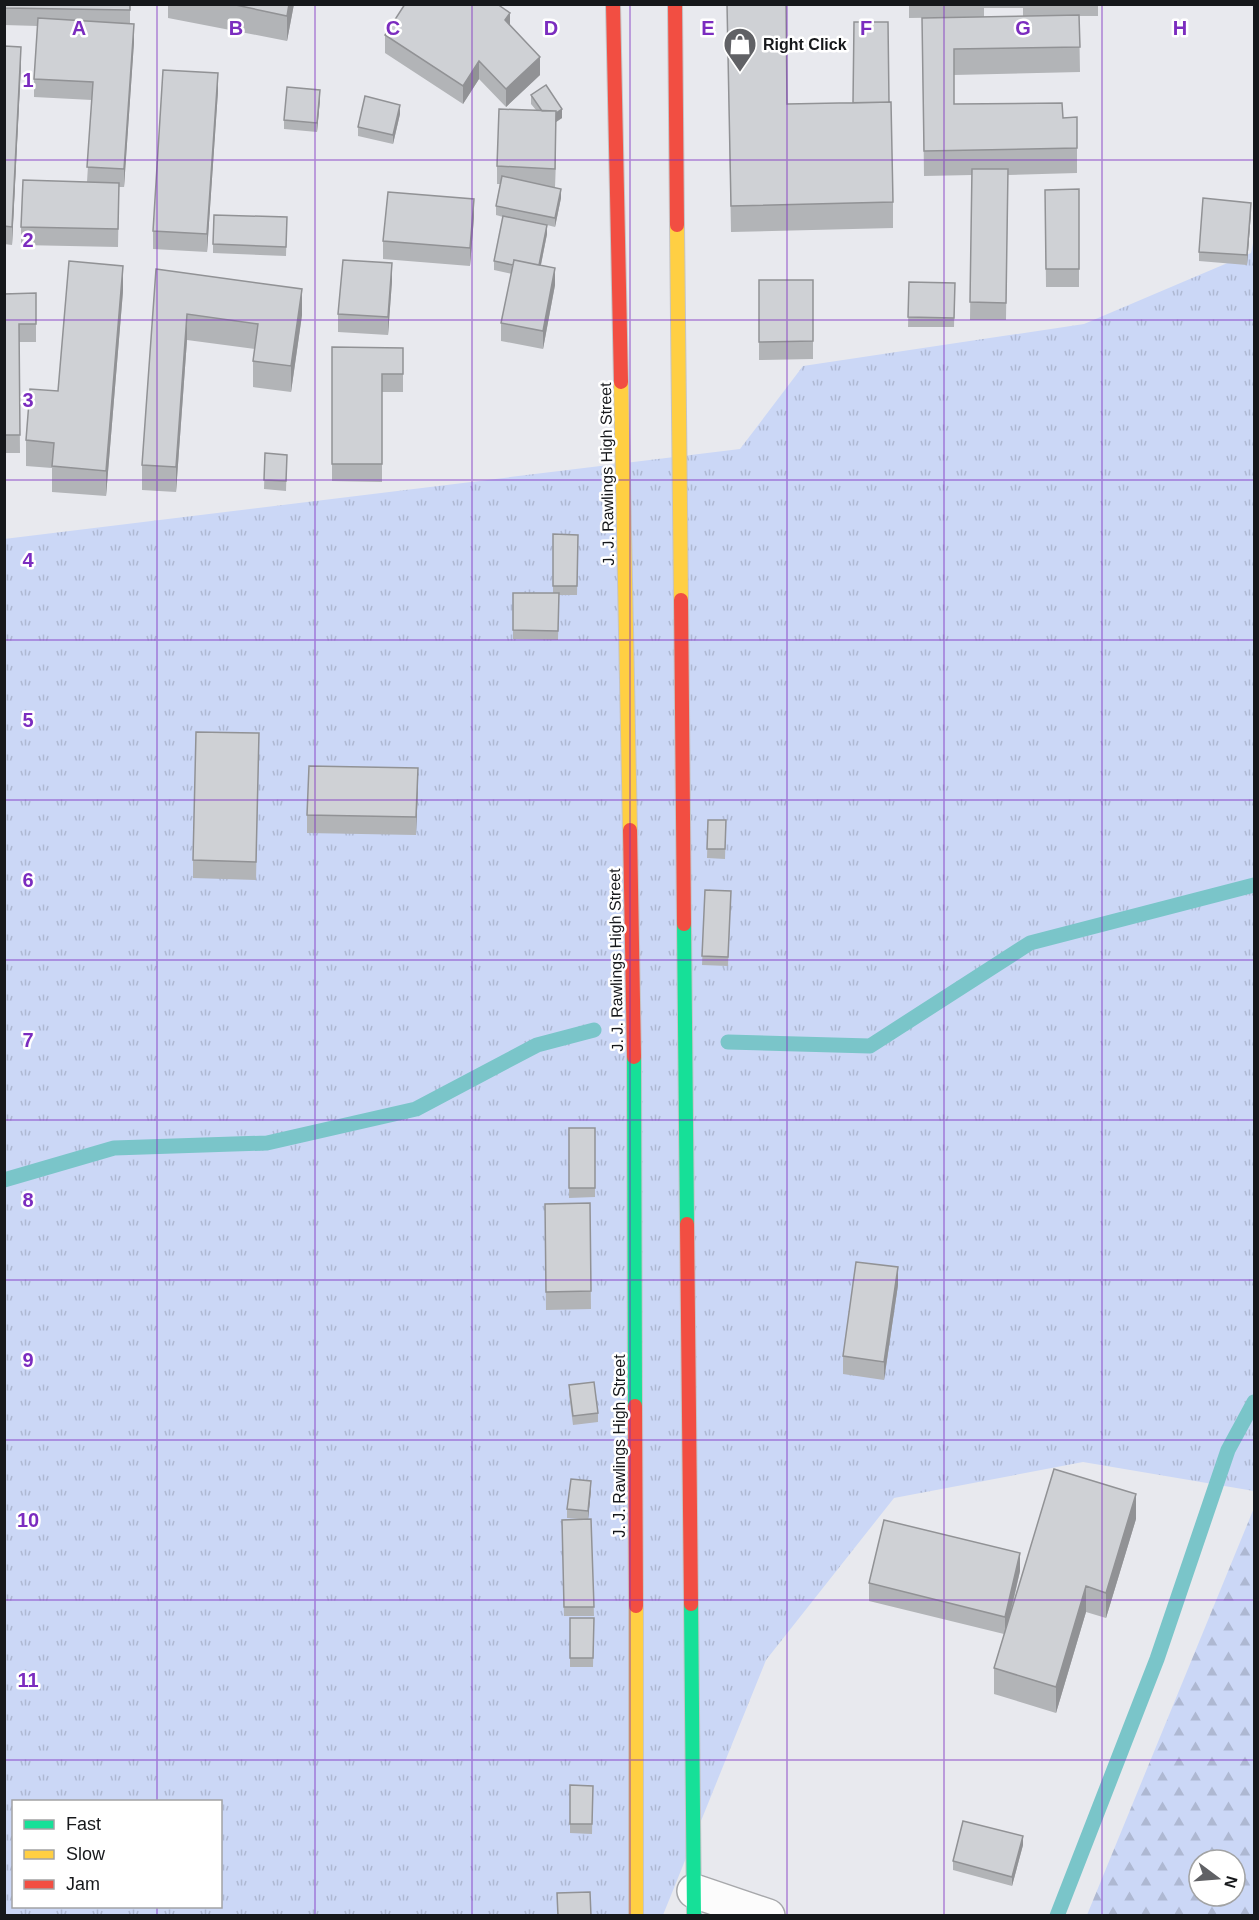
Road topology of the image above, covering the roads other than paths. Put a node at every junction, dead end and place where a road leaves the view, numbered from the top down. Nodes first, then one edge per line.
1 (613, 4) edge
2 (675, 4) edge
3 (694, 1903) edge
4 (636, 1916) edge
5 (768, 1916) edge

1 - 4 main road, J. J. Rawlings High Street
2 - 3 main road
3 - 5 street

